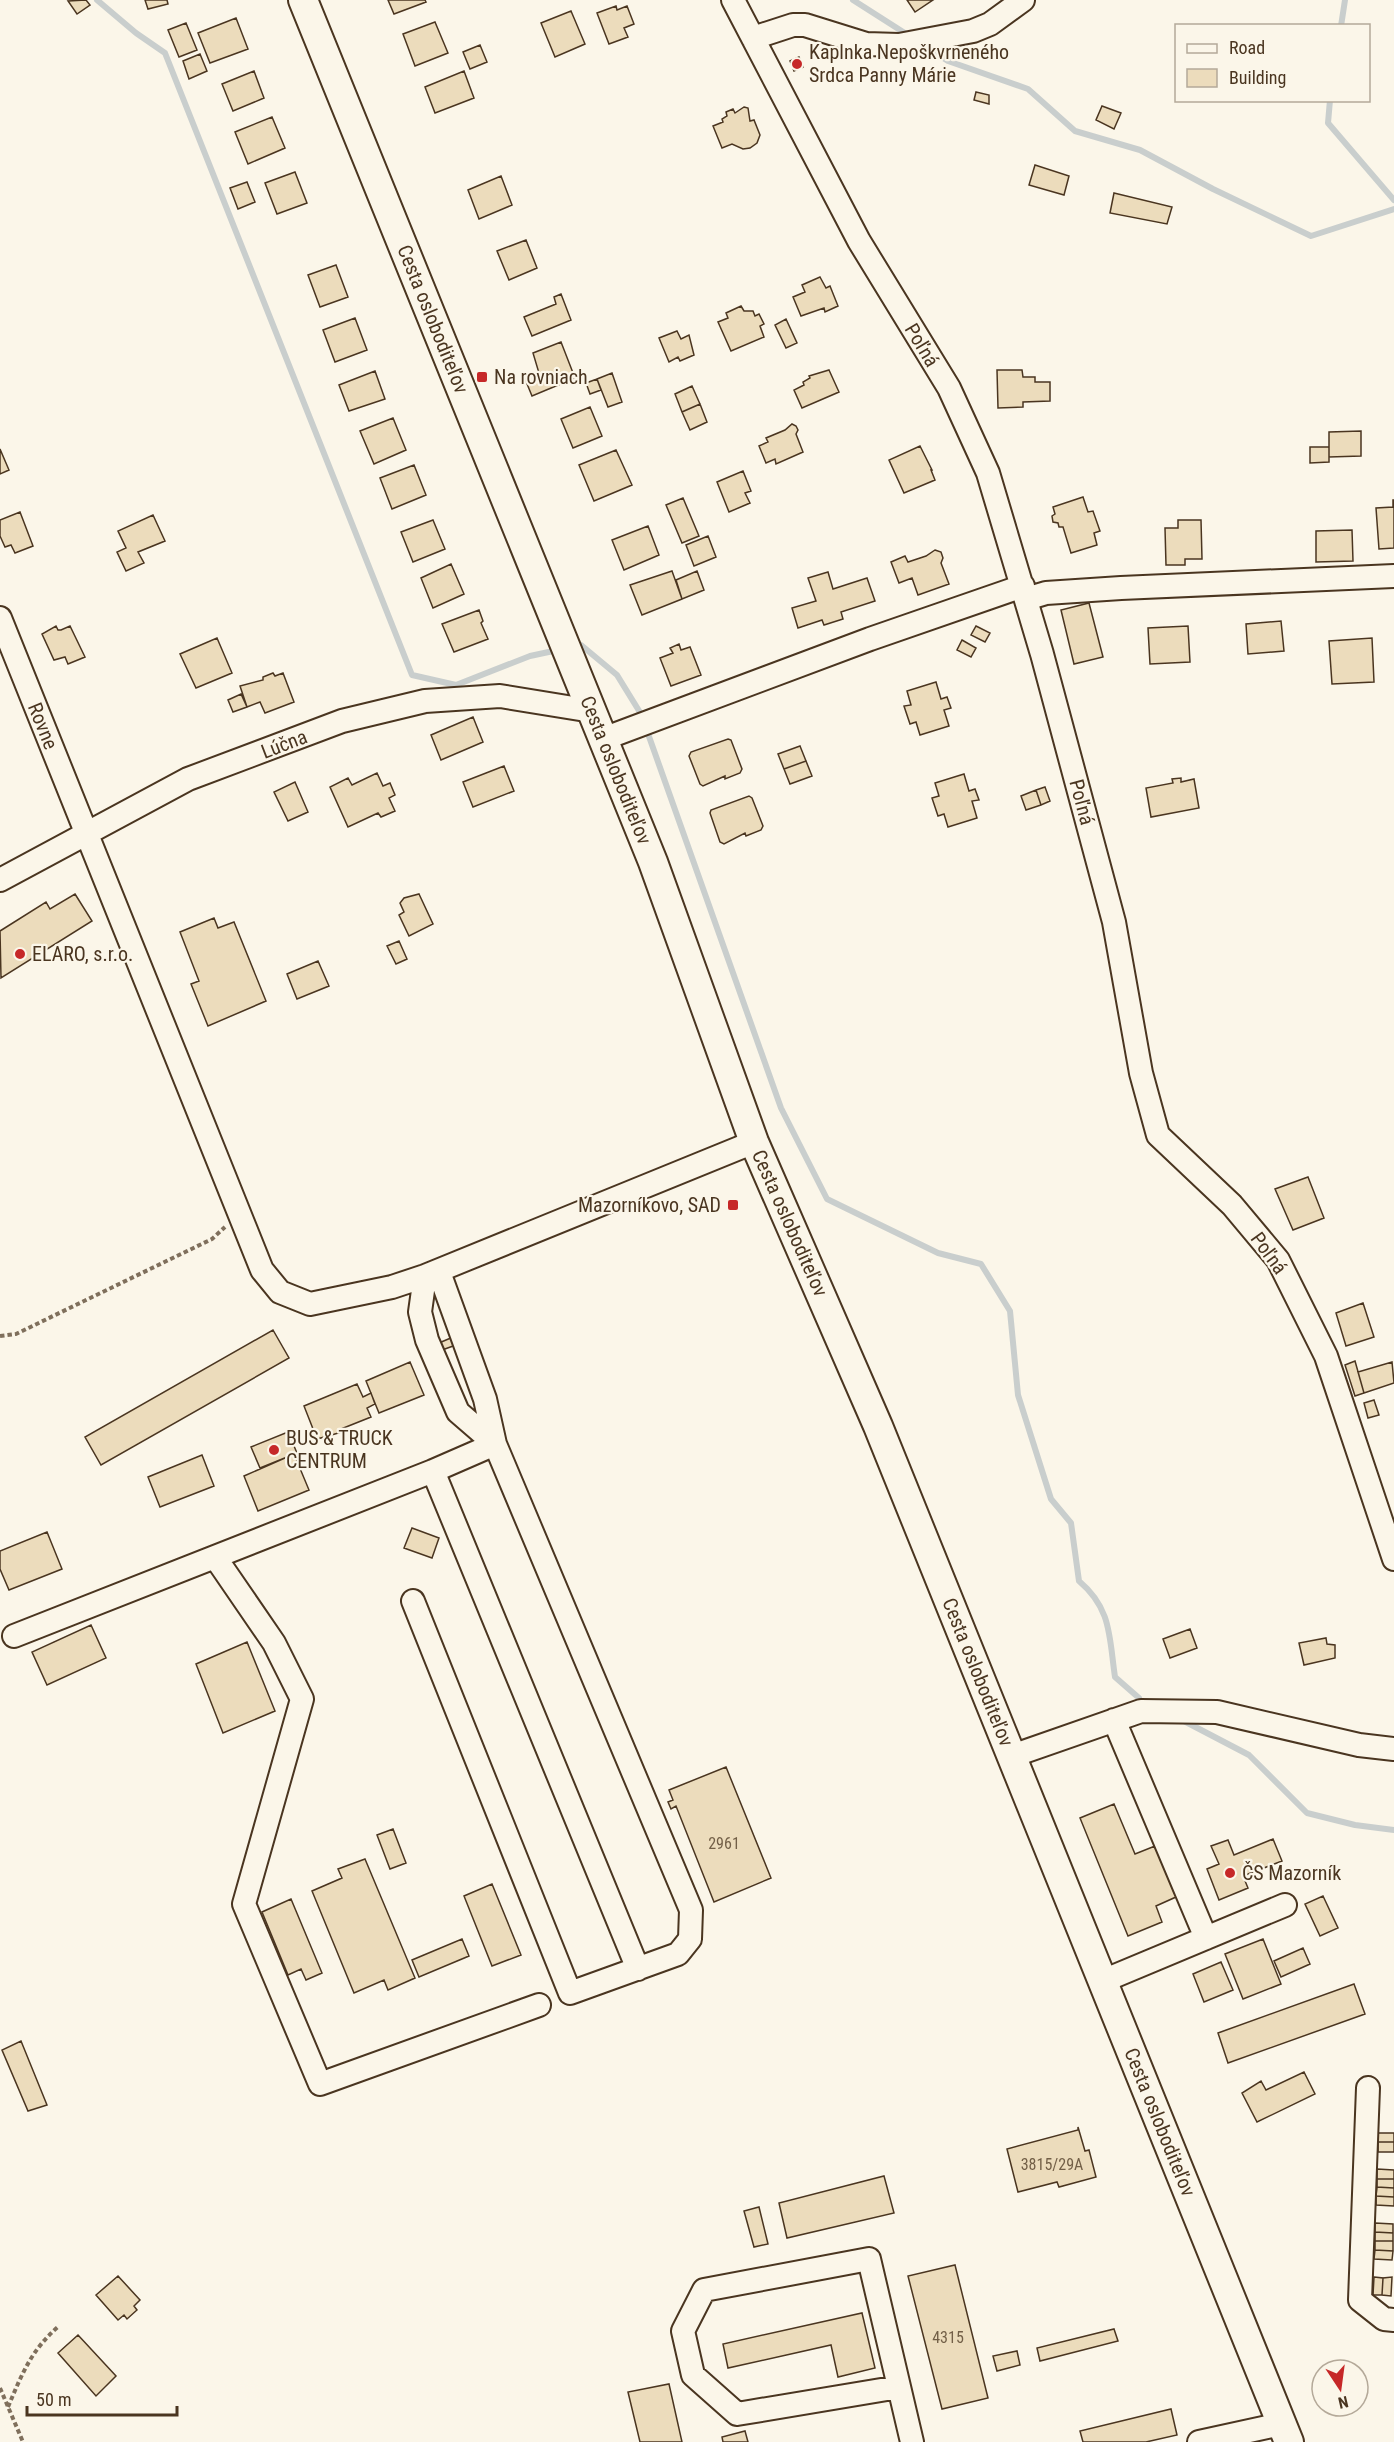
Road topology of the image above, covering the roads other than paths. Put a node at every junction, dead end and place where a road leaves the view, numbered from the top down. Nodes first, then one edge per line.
1 (303, 0) edge
2 (733, 0) edge
3 (1023, 0) edge
4 (753, 38) junction
5 (1394, 576) edge
6 (1024, 592) junction
7 (0, 618) edge
8 (592, 711) junction
9 (603, 739) junction
10 (87, 834) junction
11 (0, 880) edge
12 (754, 1142) junction
13 (432, 1274) junction
14 (495, 1444) junction
15 (433, 1471) junction
16 (214, 1557) junction
17 (1394, 1559) edge
18 (413, 1601) dead end
19 (14, 1636) dead end
20 (1114, 1720) junction
21 (1394, 1749) edge
22 (1012, 1756) junction
23 (1285, 1905) dead end
24 (1206, 1938) junction
25 (638, 1969) junction
26 (1103, 1981) junction
27 (538, 2005) dead end
28 (1368, 2088) dead end
29 (1394, 2320) edge
30 (899, 2386) junction
31 (1285, 2433) edge
32 (912, 2442) edge
33 (1199, 2442) edge

1 - 8 main road, Cesta osloboditeľov
2 - 4 street, Poľná
3 - 4 street
4 - 6 street, Poľná
5 - 6 street
6 - 9 street
6 - 17 street, Poľná
7 - 10 street, Rovne
8 - 9 main road, Cesta osloboditeľov
8 - 10 street, Lúčna
9 - 12 main road, Cesta osloboditeľov
10 - 11 street, Lúčna
10 - 13 street, Rovne
12 - 13 street, Rovne
12 - 22 main road, Cesta osloboditeľov
13 - 14 street
13 - 14 street
14 - 15 street
14 - 25 street
15 - 16 street
15 - 25 street
16 - 19 street
16 - 27 street
18 - 25 street
20 - 21 street
20 - 22 street
20 - 24 street
22 - 26 main road, Cesta osloboditeľov
23 - 24 street
24 - 26 street
26 - 31 main road, Cesta osloboditeľov
28 - 29 street
30 - 30 street
30 - 32 street
31 - 33 street

